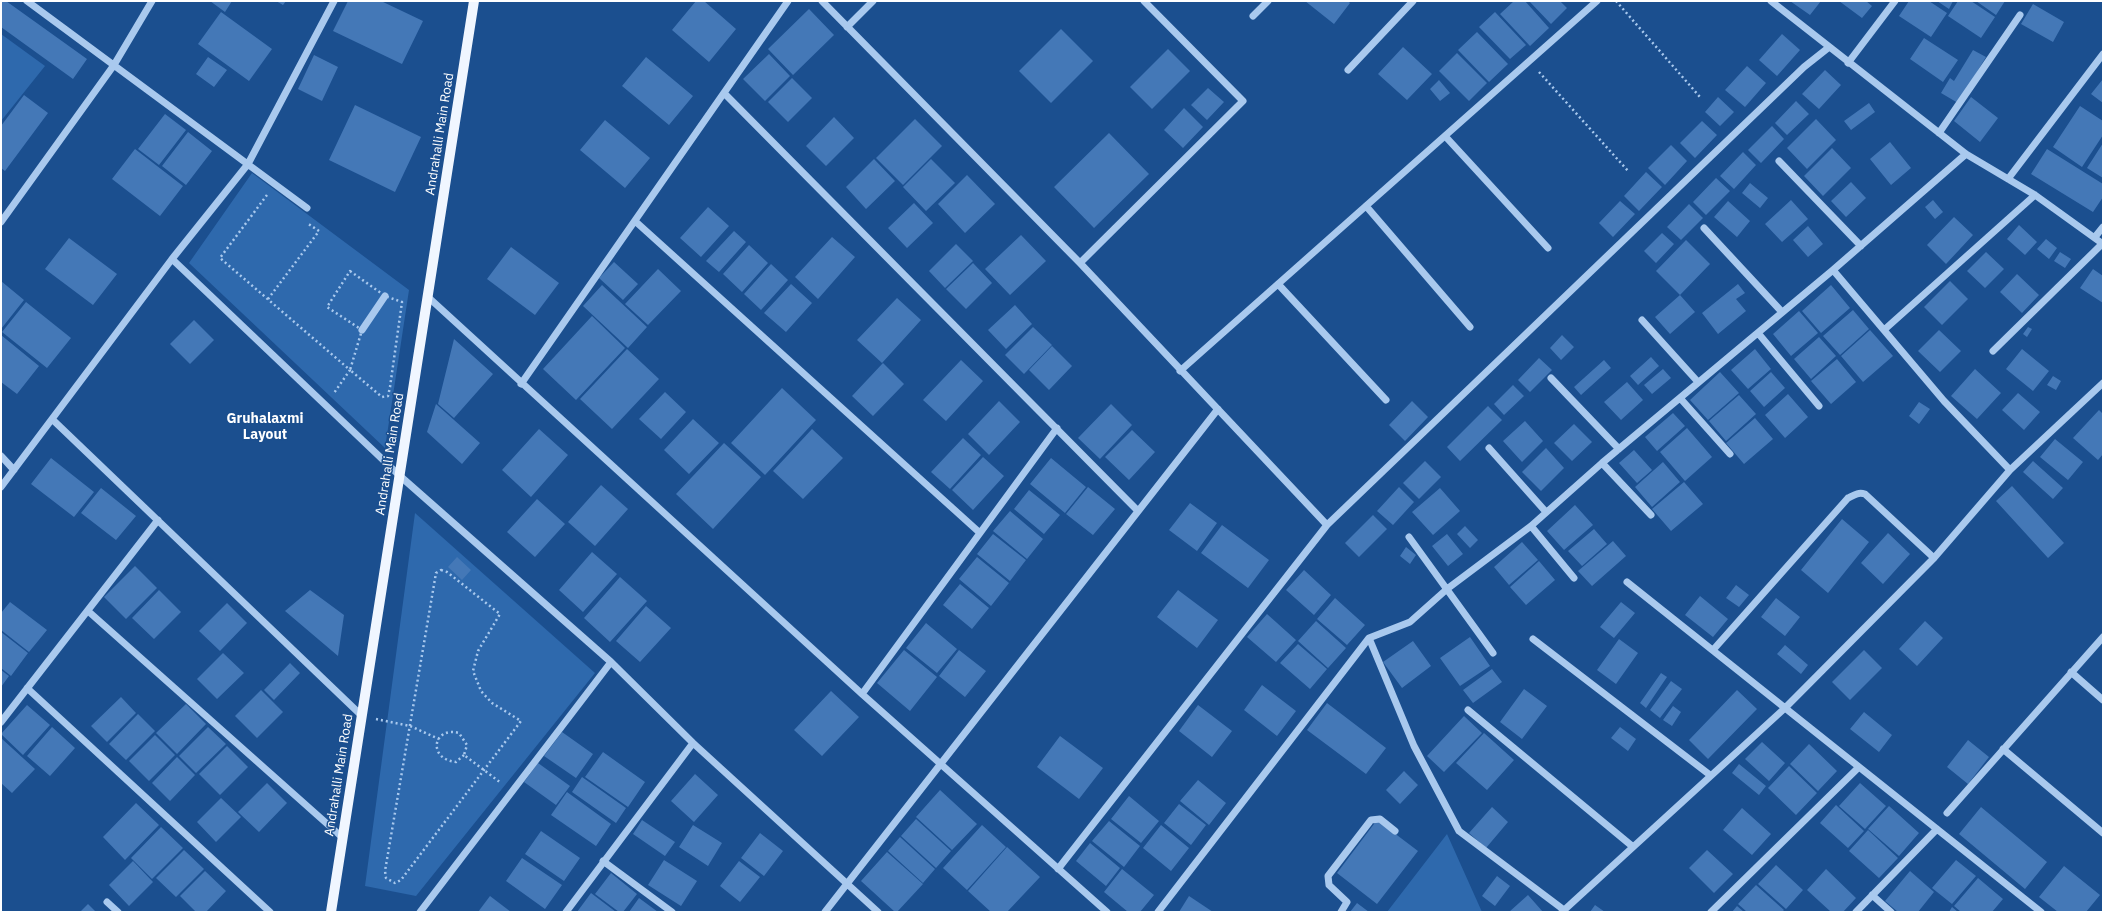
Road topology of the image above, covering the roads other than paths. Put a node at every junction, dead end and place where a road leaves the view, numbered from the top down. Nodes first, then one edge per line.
1 (27, 1) edge
2 (152, 1) edge
3 (334, 1) edge
4 (474, 1) edge
5 (788, 1) edge
6 (822, 1) edge
7 (873, 1) edge
8 (1144, 1) edge
9 (1268, 1) edge
10 (1413, 1) edge
11 (1597, 1) edge
12 (1770, 1) edge
13 (1895, 1) edge
14 (2020, 15) dead end
15 (1253, 16) dead end
16 (847, 27) junction
17 (1828, 48) junction
18 (2103, 54) edge
19 (1848, 63) junction
20 (114, 65) junction
21 (1348, 70) dead end
22 (724, 93) junction
23 (1939, 133) junction
24 (1445, 136) junction
25 (1966, 154) junction
26 (1779, 161) dead end
27 (248, 164) junction
28 (2008, 179) junction
29 (2035, 195) junction
30 (1366, 206) junction
31 (307, 208) dead end
32 (635, 221) junction
33 (1, 222) edge
34 (2103, 227) edge
35 (1704, 228) dead end
36 (2095, 237) junction
37 (2103, 244) edge
38 (1861, 246) junction
39 (1548, 248) dead end
40 (172, 259) junction
41 (1080, 263) junction
42 (1833, 270) junction
43 (1278, 284) junction
44 (385, 296) dead end
45 (428, 297) junction
46 (1782, 312) junction
47 (1642, 320) dead end
48 (1470, 327) dead end
49 (362, 330) dead end
50 (1884, 330) junction
51 (1758, 333) junction
52 (1993, 351) dead end
53 (1180, 371) junction
54 (1551, 378) dead end
55 (1698, 382) junction
56 (2103, 383) edge
57 (521, 384) junction
58 (1680, 398) junction
59 (1386, 400) dead end
60 (1819, 406) dead end
61 (1218, 409) junction
62 (53, 420) junction
63 (1057, 428) junction
64 (1489, 448) dead end
65 (1618, 449) junction
66 (1730, 454) dead end
67 (1, 456) edge
68 (1602, 463) junction
69 (14, 470) junction
70 (2010, 470) junction
71 (400, 476) junction
72 (1, 487) edge
73 (1138, 511) junction
74 (1546, 512) junction
75 (1651, 515) dead end
76 (158, 520) junction
77 (1327, 524) junction
78 (1531, 526) junction
79 (980, 533) junction
80 (1409, 537) dead end
81 (1934, 558) junction
82 (1574, 578) dead end
83 (1627, 582) dead end
84 (1447, 589) junction
85 (88, 611) junction
86 (2103, 637) edge
87 (1369, 638) junction
88 (1533, 639) dead end
89 (1713, 650) junction
90 (1493, 653) dead end
91 (611, 662) junction
92 (2072, 672) junction
93 (27, 688) junction
94 (862, 694) junction
95 (2103, 700) edge
96 (1785, 708) junction
97 (1468, 710) dead end
98 (362, 716) junction
99 (1, 722) edge
100 (693, 743) junction
101 (2003, 749) junction
102 (940, 764) junction
103 (1859, 767) junction
104 (1710, 775) junction
105 (1947, 813) dead end
106 (1938, 829) junction
107 (1395, 831) dead end
108 (2103, 833) edge
109 (343, 838) junction
110 (1632, 846) junction
111 (604, 861) junction
112 (1058, 869) junction
113 (847, 883) junction
114 (1872, 895) junction
115 (107, 902) dead end
116 (1563, 911) edge
117 (118, 912) edge
118 (270, 912) edge
119 (331, 912) edge
120 (420, 912) edge
121 (566, 912) edge
122 (672, 912) edge
123 (825, 912) edge
124 (878, 912) edge
125 (1107, 912) edge
126 (1158, 912) edge
127 (1341, 912) edge
128 (1711, 912) edge
129 (1856, 912) edge
130 (1890, 912) edge
131 (2041, 912) edge

1 - 20 street
2 - 20 street
3 - 27 street
4 - 45 main road, Andrahalli Main Road
5 - 22 street
6 - 16 street
7 - 16 street
8 - 41 street
9 - 15 street
10 - 21 street
11 - 24 street
12 - 17 street
13 - 19 street
14 - 23 street
16 - 41 street
17 - 19 street
17 - 77 street
18 - 28 street
19 - 23 street
20 - 27 street
20 - 33 street
22 - 32 street
22 - 63 street
23 - 25 street
24 - 30 street
24 - 39 street
25 - 28 street
25 - 38 street
26 - 38 street
27 - 31 street
27 - 40 street
28 - 29 street
29 - 36 street
29 - 50 street
30 - 43 street
30 - 48 street
32 - 57 street
32 - 79 street
34 - 36 street
35 - 46 street
36 - 37 street
37 - 52 street
38 - 42 street
40 - 62 street
40 - 71 street
41 - 53 street
42 - 46 street
42 - 50 street
43 - 53 street
43 - 59 street
44 - 49 street
45 - 57 street
45 - 71 main road, Andrahalli Main Road
46 - 51 street
47 - 55 street
50 - 70 street
51 - 55 street
51 - 60 street
53 - 61 street
54 - 65 street
55 - 58 street
56 - 70 street
57 - 94 street
58 - 65 street
58 - 66 street
61 - 73 street
61 - 77 street
62 - 69 street
62 - 76 street
63 - 73 street
63 - 79 street
64 - 74 street
65 - 68 street
67 - 69 street
68 - 74 street
68 - 75 street
69 - 72 street
70 - 81 street
71 - 91 street
71 - 98 main road, Andrahalli Main Road
73 - 102 street
74 - 78 street
76 - 85 street
76 - 98 street
77 - 112 street
78 - 82 street
78 - 84 street
79 - 94 street
80 - 84 street
81 - 89 street
81 - 96 street
83 - 89 street
84 - 87 street
84 - 90 street
85 - 93 street
85 - 109 street
86 - 92 street
87 - 116 street
87 - 126 street
88 - 104 street
89 - 96 street
91 - 100 street
91 - 120 street
92 - 95 street
92 - 101 street
93 - 99 street
93 - 118 street
94 - 102 street
96 - 103 street
96 - 104 street
97 - 110 street
98 - 109 main road, Andrahalli Main Road
100 - 111 street
100 - 113 street
101 - 105 street
101 - 108 street
102 - 112 street
102 - 113 street
103 - 106 street
103 - 128 street
104 - 110 street
106 - 114 street
106 - 131 street
107 - 127 street
109 - 119 main road, Andrahalli Main Road
110 - 116 street
111 - 121 street
111 - 122 street
112 - 125 street
113 - 123 street
113 - 124 street
114 - 129 street
114 - 130 street
115 - 117 street

